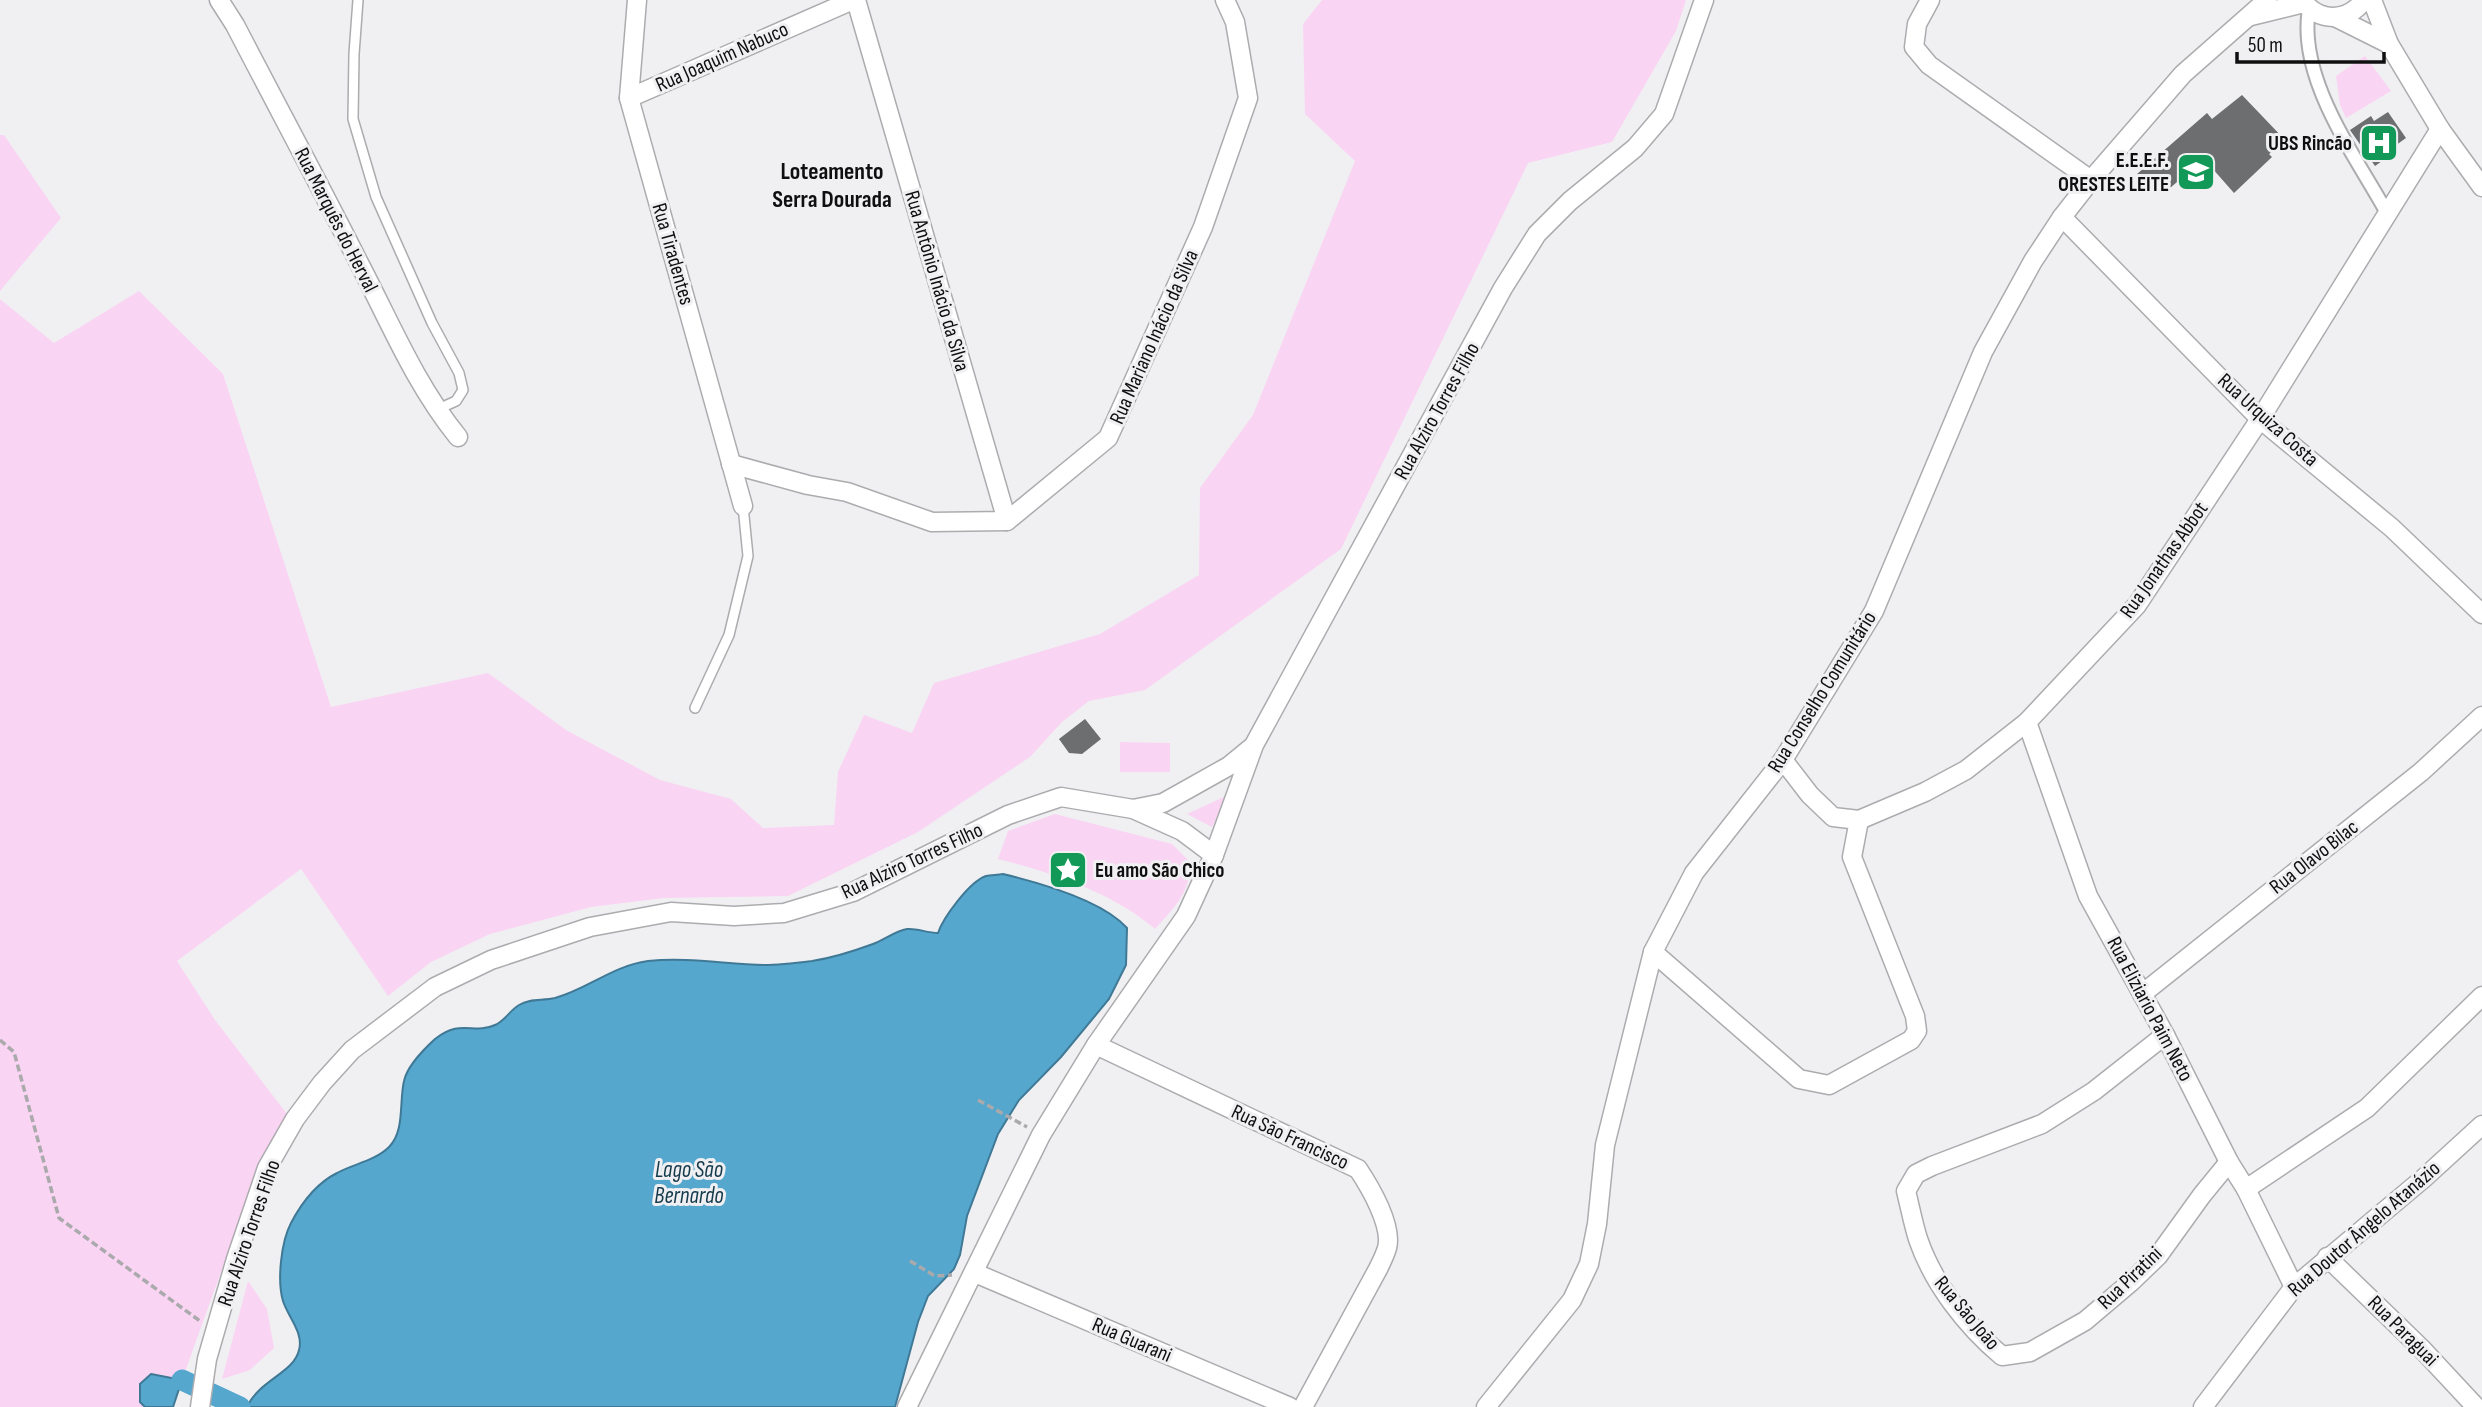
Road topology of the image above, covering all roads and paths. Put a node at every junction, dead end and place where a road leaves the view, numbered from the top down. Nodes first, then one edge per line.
1 (219, 0) edge
2 (358, 0) edge
3 (637, 0) edge
4 (855, 0) edge
5 (1224, 0) edge
6 (1704, 0) edge
7 (1930, 0) edge
8 (2267, 0) edge
9 (2364, 0) edge
10 (2372, 0) edge
11 (2305, 4) edge
12 (2248, 16) junction
13 (2337, 18) junction
14 (2389, 44) junction
15 (629, 98) junction
16 (2440, 129) junction
17 (2091, 180) junction
18 (2482, 187) edge
19 (2387, 213) junction
20 (2062, 217) junction
21 (436, 410) junction
22 (2260, 419) junction
23 (458, 437) dead end
24 (731, 464) junction
25 (743, 506) joint
26 (1007, 521) junction
27 (2482, 614) edge
28 (695, 708) dead end
29 (2482, 716) edge
30 (2027, 722) junction
31 (1254, 745) junction
32 (1783, 760) junction
33 (1133, 809) junction
34 (1859, 820) junction
35 (1214, 855) junction
36 (1653, 952) junction
37 (2142, 994) junction
38 (2482, 996) edge
39 (2165, 1035) junction
40 (0, 1041) edge
41 (1096, 1045) junction
42 (978, 1100) dead end
43 (2482, 1125) edge
44 (1041, 1135) junction
45 (2229, 1162) junction
46 (2246, 1189) junction
47 (2327, 1258) junction
48 (910, 1261) dead end
49 (975, 1273) junction
50 (2294, 1287) junction
51 (216, 1332) junction
52 (2002, 1356) joint
53 (200, 1407) edge
54 (907, 1407) edge
55 (1290, 1407) edge
56 (1303, 1407) edge
57 (1486, 1407) edge
58 (2203, 1407) edge
59 (2476, 1407) edge

1 - 21 street, Rua Marquês do Herval
2 - 21 lane
3 - 15 street, Rua Tiradentes
4 - 15 street, Rua Joaquim Nabuco
4 - 26 street, Rua Antônio Inácio da Silva
5 - 26 street, Rua Mariano Inácio da Silva
6 - 31 street, Rua Alziro Torres Filho
7 - 17 street
8 - 12 street, Rua Conselho Comunitário
9 - 13 street
10 - 14 street
11 - 12 street, Rua Conselho Comunitário
11 - 13 street
11 - 19 street
12 - 17 street, Rua Conselho Comunitário
13 - 14 street
14 - 16 street
15 - 24 street, Rua Tiradentes
16 - 18 street
16 - 19 street, Rua Jonathas Abbot
17 - 20 street, Rua Conselho Comunitário
19 - 22 street, Rua Jonathas Abbot
20 - 22 street, Rua Urquiza Costa
20 - 32 street, Rua Conselho Comunitário
21 - 23 street, Rua Marquês do Herval
22 - 27 street, Rua Urquiza Costa
22 - 30 street, Rua Jonathas Abbot
24 - 25 street, Rua Tiradentes
24 - 26 street
25 - 28 lane
29 - 37 street, Rua Olavo Bilac
30 - 34 street, Rua Jonathas Abbot
30 - 37 street, Rua Eliziario Paim Neto
31 - 33 street
31 - 35 street, Rua Alziro Torres Filho
32 - 34 street
32 - 36 street, Rua Conselho Comunitário
33 - 35 street, Rua Alziro Torres Filho
33 - 51 street, Rua Alziro Torres Filho
34 - 36 street
35 - 41 street, Rua Alziro Torres Filho
36 - 57 street, Rua Conselho Comunitário
37 - 39 street, Rua Eliziario Paim Neto
38 - 46 street
39 - 45 street, Rua Eliziario Paim Neto
39 - 52 street, Rua São João
40 - 51 path
41 - 44 street, Rua Alziro Torres Filho
41 - 56 street, Rua São Francisco
42 - 44 path
43 - 47 street, Rua Doutor Ângelo Atanázio
44 - 49 street, Rua Alziro Torres Filho
45 - 46 street, Rua Eliziario Paim Neto
45 - 52 street, Rua Piratini
46 - 50 street, Rua Eliziario Paim Neto
47 - 50 street, Rua Doutor Ângelo Atanázio
47 - 59 street, Rua Paraguai
48 - 49 path
49 - 54 street, Rua Alziro Torres Filho
49 - 55 street, Rua Guarani
50 - 58 street, Rua Doutor Ângelo Atanázio
51 - 53 street, Rua Alziro Torres Filho

